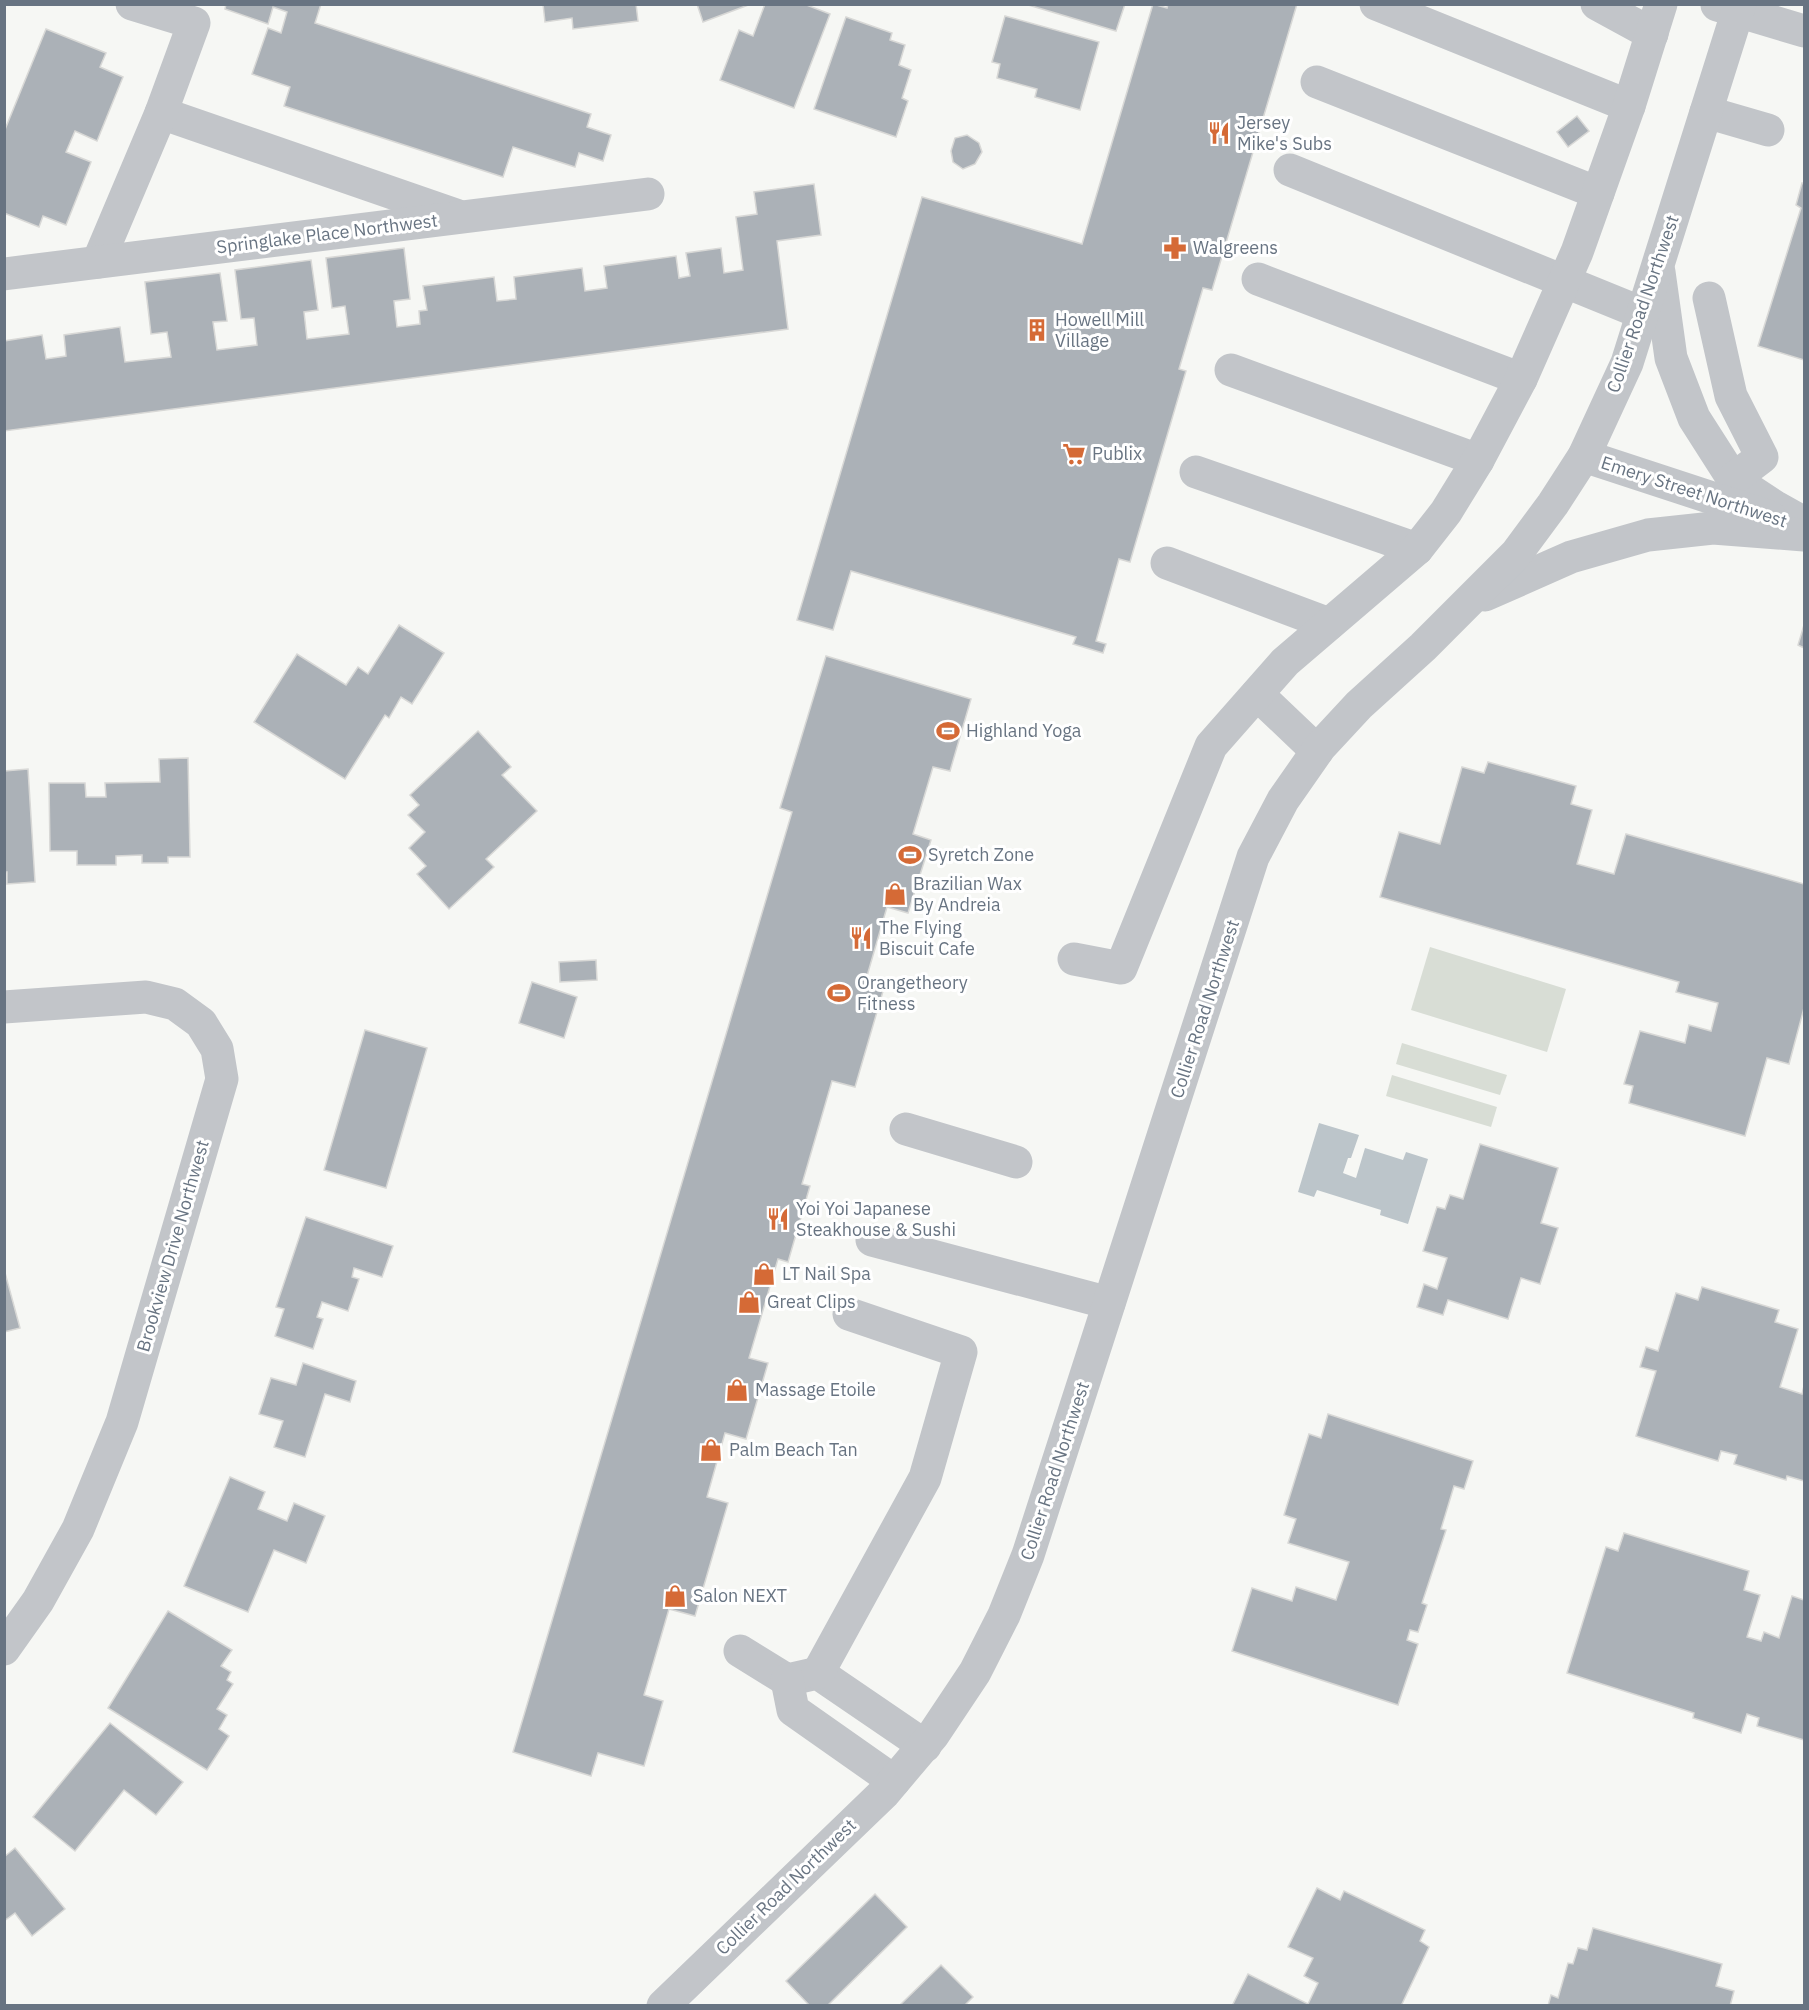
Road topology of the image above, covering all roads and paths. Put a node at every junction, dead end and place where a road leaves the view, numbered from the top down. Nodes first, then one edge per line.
1 (132, 4) edge
2 (1376, 4) edge
3 (1598, 4) edge
4 (1731, 7) edge
5 (1656, 19) edge
6 (1804, 29) edge
7 (1317, 82) dead end
8 (1629, 106) junction
9 (1706, 112) junction
10 (161, 113) junction
11 (1768, 130) dead end
12 (1290, 170) dead end
13 (1598, 193) junction
14 (648, 194) dead end
15 (463, 217) junction
16 (98, 262) junction
17 (1658, 265) junction
18 (4, 274) edge
19 (1258, 279) dead end
20 (1564, 282) junction
21 (1709, 298) dead end
22 (1642, 314) junction
23 (1231, 370) dead end
24 (1521, 379) junction
25 (1584, 456) junction
26 (1478, 460) junction
27 (1196, 472) dead end
28 (1733, 479) junction
29 (1804, 523) edge
30 (1804, 529) edge
31 (1804, 535) edge
32 (1417, 549) junction
33 (1167, 563) dead end
34 (1467, 603) junction
35 (1329, 624) junction
36 (1257, 693) junction
37 (1317, 751) junction
38 (1074, 959) dead end
39 (4, 1007) edge
40 (906, 1129) dead end
41 (1016, 1162) dead end
42 (872, 1240) dead end
43 (1109, 1303) junction
44 (849, 1314) dead end
45 (4, 1649) edge
46 (740, 1652) dead end
47 (802, 1676) junction
48 (925, 1746) junction
49 (894, 1781) junction
50 (663, 2006) edge

1 - 10 street
2 - 8 street
3 - 5 street
4 - 6 street
4 - 9 street, Collier Road Northwest
5 - 8 street
7 - 13 street
8 - 13 street
9 - 11 street
9 - 17 street, Collier Road Northwest
10 - 15 street
10 - 16 street
12 - 20 street
13 - 20 street
14 - 15 street, Springlake Place Northwest
15 - 16 street, Springlake Place Northwest
16 - 18 street, Springlake Place Northwest
17 - 22 street, Collier Road Northwest
17 - 28 street
19 - 24 street
20 - 22 street
20 - 24 street
21 - 28 street
22 - 25 street, Collier Road Northwest
23 - 26 street
24 - 26 street
25 - 30 street, Emery Street Northwest
25 - 34 street, Collier Road Northwest
26 - 32 street
27 - 32 street
28 - 29 street
31 - 34 street
32 - 35 street
33 - 35 street
34 - 37 street, Collier Road Northwest
35 - 36 street
36 - 37 street
36 - 38 street
37 - 43 street, Collier Road Northwest
39 - 45 street, Brookview Drive Northwest
40 - 41 street
42 - 43 street
43 - 48 street, Collier Road Northwest
44 - 47 street
46 - 47 street
47 - 48 street
47 - 49 street
48 - 49 street, Collier Road Northwest
49 - 50 street, Collier Road Northwest

